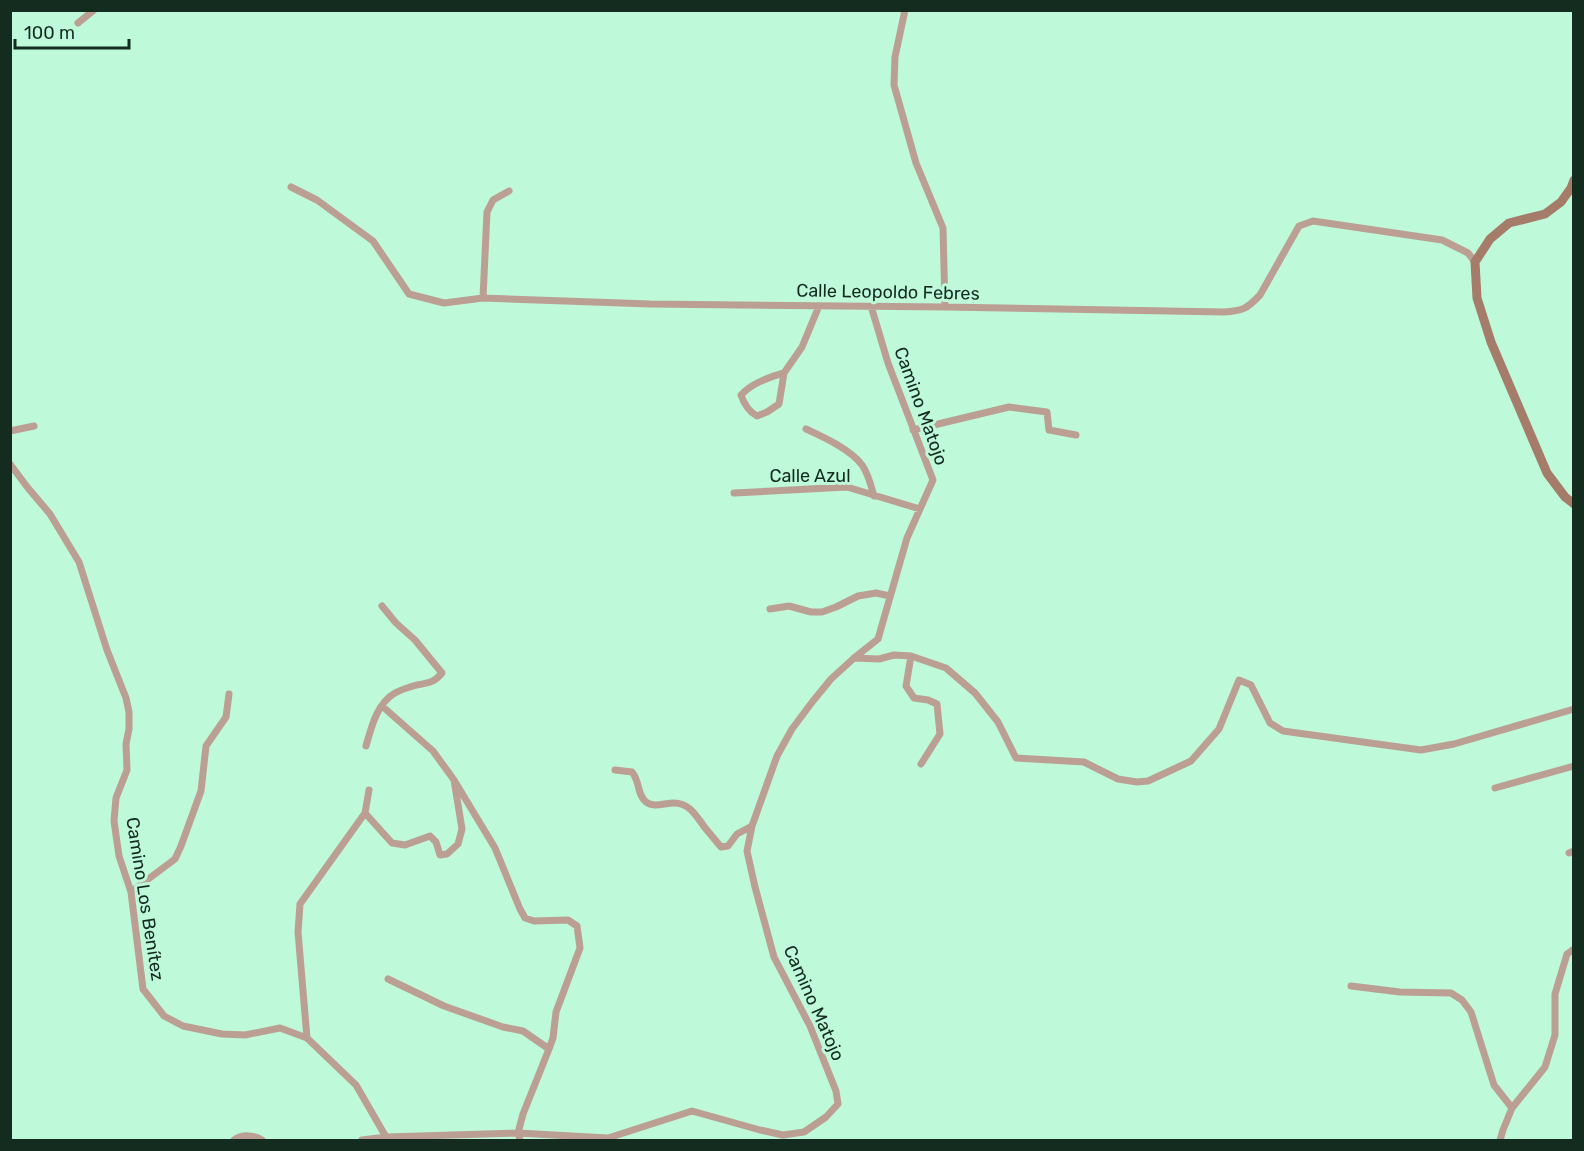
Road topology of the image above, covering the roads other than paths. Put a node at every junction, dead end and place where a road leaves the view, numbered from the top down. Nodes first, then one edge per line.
1 (94, 10) edge
2 (905, 10) edge
3 (78, 23) dead end
4 (1574, 180) edge
5 (291, 187) dead end
6 (510, 191) dead end
7 (1476, 262) junction
8 (483, 298) junction
9 (819, 306) junction
10 (871, 306) junction
11 (945, 307) junction
12 (784, 373) junction
13 (34, 426) dead end
14 (806, 429) dead end
15 (913, 430) junction
16 (10, 431) edge
17 (1076, 435) dead end
18 (10, 464) edge
19 (734, 493) dead end
20 (874, 496) junction
21 (1574, 504) edge
22 (920, 509) junction
23 (890, 596) junction
24 (382, 606) dead end
25 (770, 609) dead end
26 (911, 656) junction
27 (854, 658) junction
28 (229, 694) dead end
29 (382, 706) junction
30 (1574, 709) edge
31 (366, 746) dead end
32 (921, 764) dead end
33 (1574, 766) edge
34 (615, 770) dead end
35 (454, 780) junction
36 (1495, 788) dead end
37 (369, 790) dead end
38 (365, 813) junction
39 (752, 826) junction
40 (131, 892) junction
41 (1574, 949) edge
42 (388, 980) dead end
43 (1351, 986) dead end
44 (307, 1038) junction
45 (549, 1049) junction
46 (1512, 1108) junction
47 (386, 1137) junction
48 (519, 1137) edge
49 (234, 1140) edge
50 (262, 1140) edge
51 (362, 1140) edge
52 (1500, 1140) edge

1 - 3 street
2 - 11 street
4 - 7 street
5 - 8 street, Calle Leopoldo Febres
6 - 8 street
7 - 11 street, Calle Leopoldo Febres
7 - 21 street
8 - 9 street, Calle Leopoldo Febres
9 - 10 street, Calle Leopoldo Febres
9 - 12 street
10 - 11 street, Calle Leopoldo Febres
10 - 15 street, Camino Matojo
12 - 12 street
13 - 16 street
14 - 20 street
15 - 17 street
15 - 22 street, Camino Matojo
18 - 40 street, Camino Los Benítez
19 - 20 street, Calle Azul
20 - 22 street, Calle Azul
22 - 23 street, Camino Matojo
23 - 25 street
23 - 27 street, Camino Matojo
24 - 29 street
26 - 27 street
26 - 30 street
26 - 32 street
27 - 39 street, Camino Matojo
28 - 40 street
29 - 31 street
29 - 35 street
33 - 36 street
34 - 39 street
35 - 38 street
35 - 45 street
37 - 38 street
38 - 44 street
39 - 48 street, Camino Matojo
40 - 44 street, Camino Los Benítez
41 - 46 street
42 - 45 street
43 - 46 street
44 - 47 street, Camino Los Benítez
45 - 48 street
46 - 52 street
47 - 48 street, Camino Matojo
47 - 51 street, Camino Matojo
49 - 50 street

